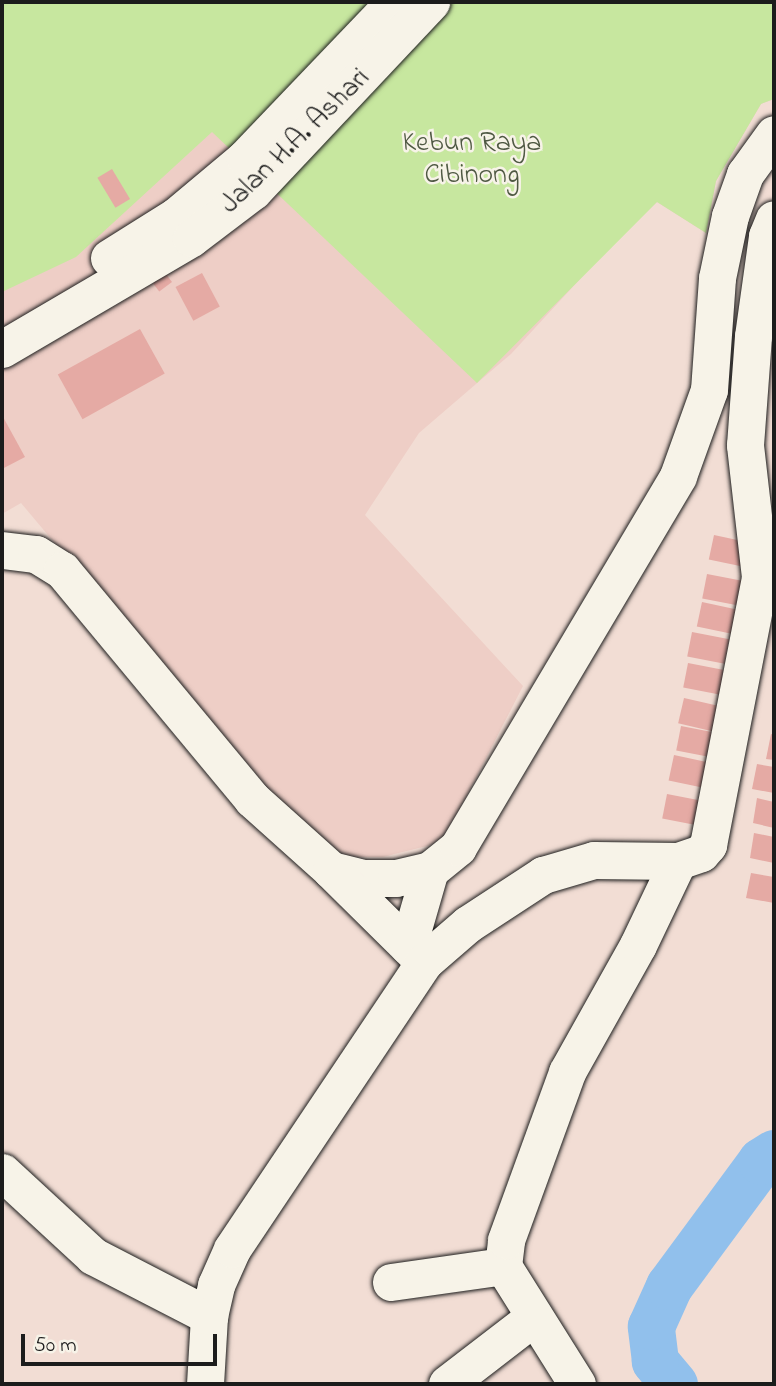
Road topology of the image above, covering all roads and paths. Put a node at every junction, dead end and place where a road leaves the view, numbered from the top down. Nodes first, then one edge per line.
1 (394, 2) edge
2 (431, 2) edge
3 (774, 134) edge
4 (774, 219) edge
5 (184, 227) junction
6 (2, 320) edge
7 (2, 349) edge
8 (2, 550) edge
9 (767, 578) edge
10 (678, 861) junction
11 (331, 870) junction
12 (430, 870) junction
13 (416, 954) junction
14 (2, 1172) edge
15 (503, 1266) junction
16 (391, 1282) dead end
17 (209, 1316) junction
18 (534, 1317) junction
19 (205, 1384) edge
20 (447, 1384) edge
21 (576, 1384) edge

1 - 5 street, Jalan H.A. Ashari
2 - 5 street, Jalan H.A. Ashari
3 - 12 street
4 - 9 street
5 - 6 street, Jalan H.A. Ashari
5 - 7 street, Jalan H.A. Ashari
8 - 11 street
9 - 10 street
10 - 13 street
10 - 15 street
11 - 12 street
11 - 13 street
12 - 13 street
13 - 17 street
14 - 17 street
15 - 16 street
15 - 18 street
17 - 19 street
18 - 20 street
18 - 21 street

